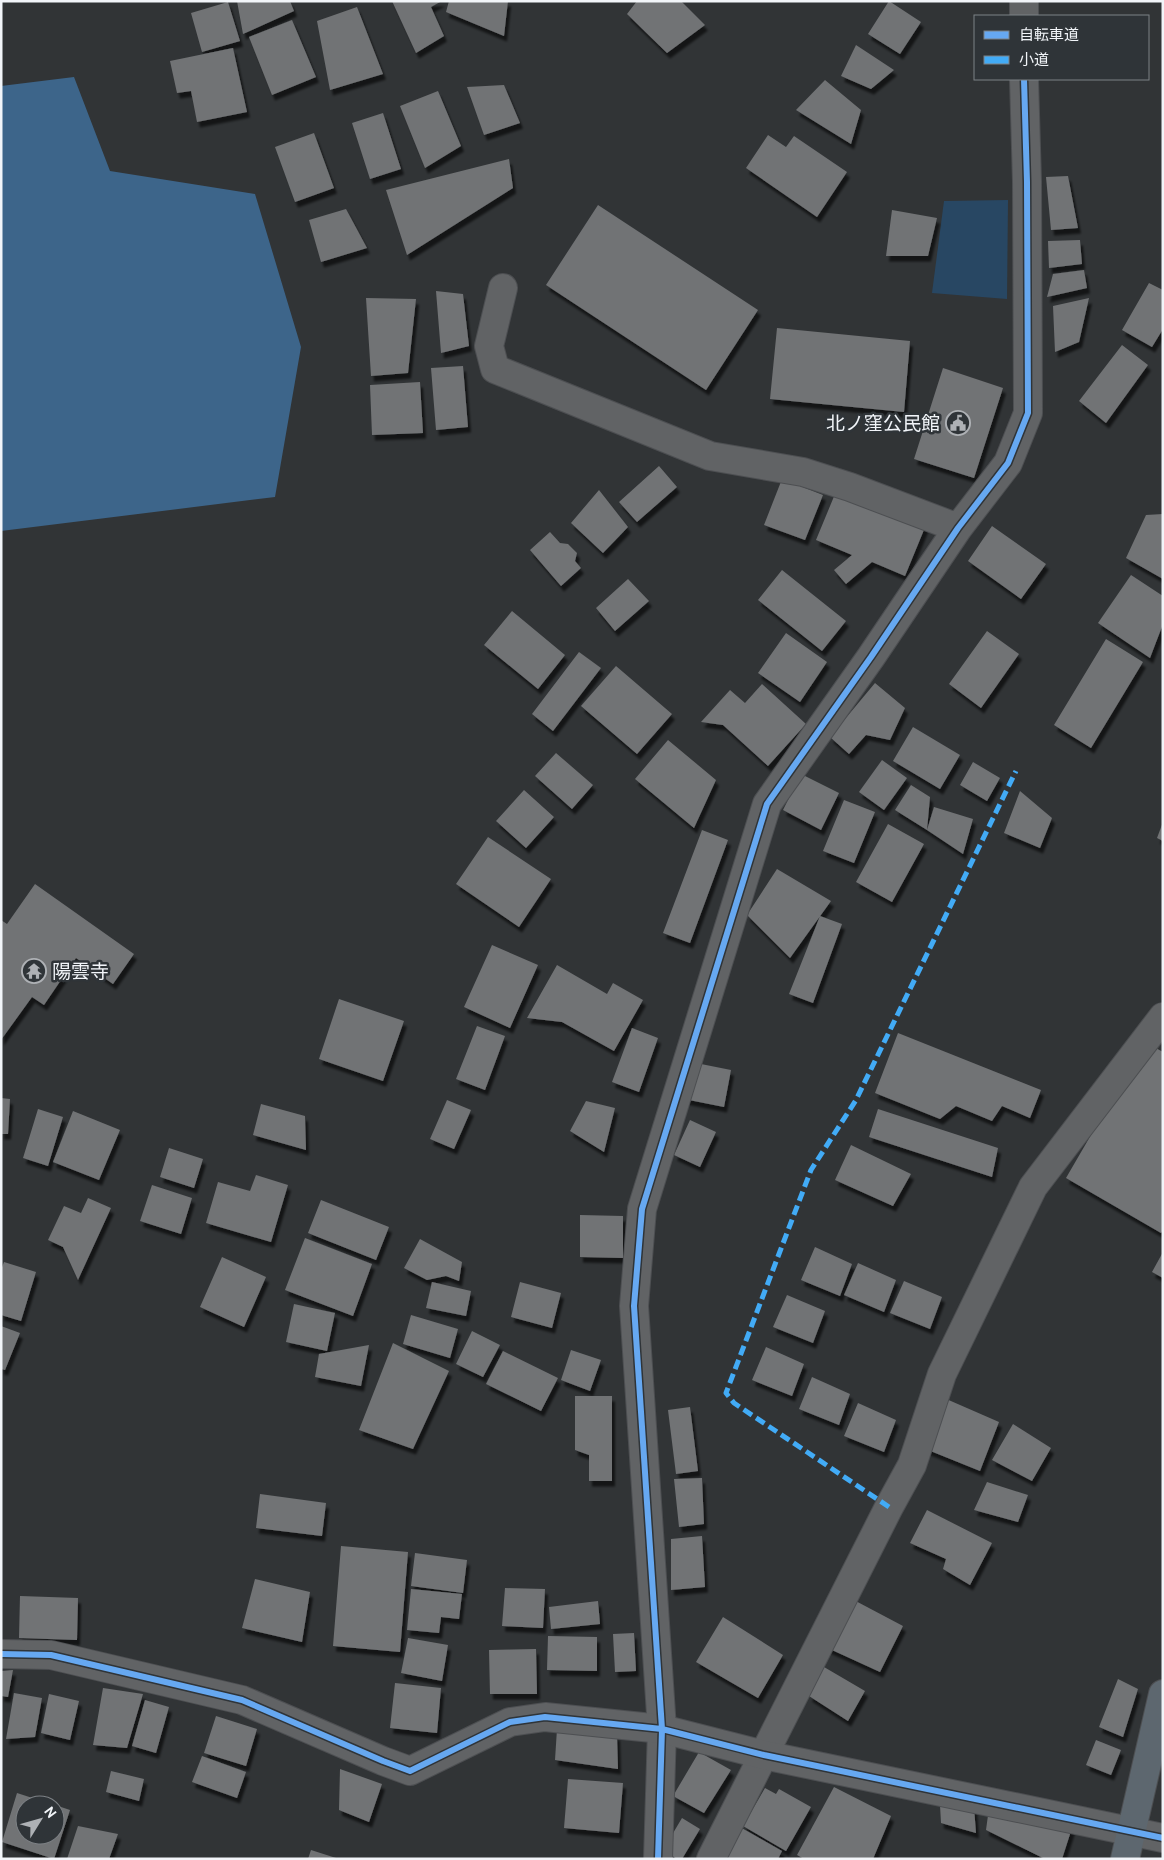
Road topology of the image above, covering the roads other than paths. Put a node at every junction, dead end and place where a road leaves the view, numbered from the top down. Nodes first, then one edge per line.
1 (1024, 1) edge
2 (1024, 15) edge
3 (1024, 80) edge
4 (503, 288) dead end
5 (958, 528) junction
6 (1163, 1017) edge
7 (1, 1654) edge
8 (1163, 1694) edge
9 (662, 1729) junction
10 (764, 1755) junction
11 (1132, 1831) junction
12 (1163, 1838) edge
13 (658, 1859) edge
14 (711, 1859) edge
15 (1125, 1859) edge

1 - 2 street
3 - 5 street
4 - 5 street
5 - 9 street
6 - 10 street
7 - 9 street
8 - 11 main road
9 - 10 street
9 - 13 street
10 - 11 street
10 - 14 street
11 - 12 street
11 - 15 main road

